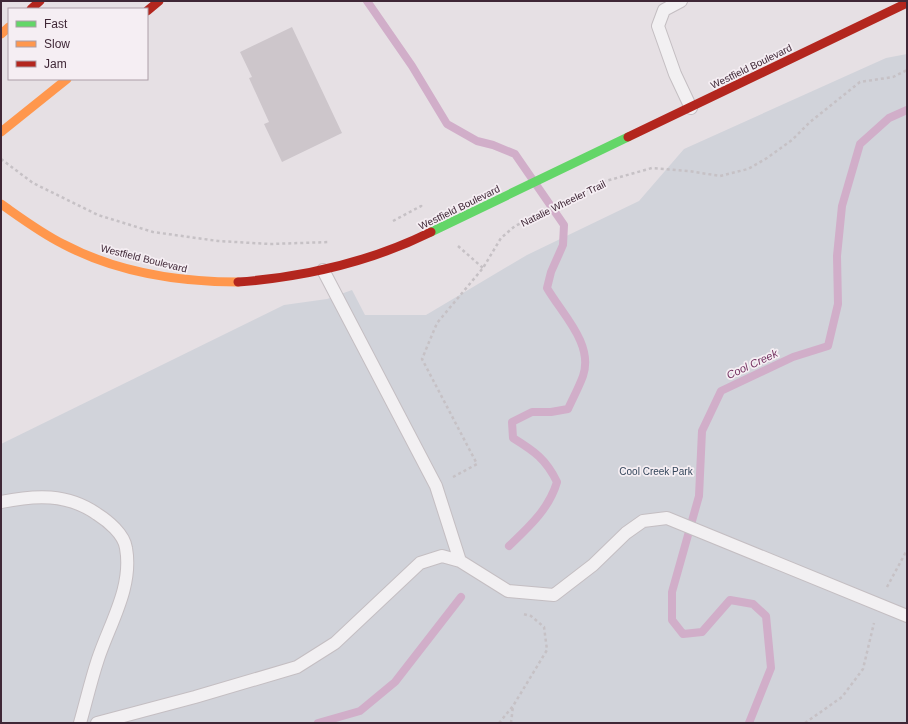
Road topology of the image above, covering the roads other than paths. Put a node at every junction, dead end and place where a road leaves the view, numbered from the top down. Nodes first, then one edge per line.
1 (40, 1) edge
2 (159, 1) edge
3 (681, 1) edge
4 (907, 3) edge
5 (31, 8) edge
6 (148, 10) edge
7 (66, 80) edge
8 (691, 108) junction
9 (1, 132) edge
10 (1, 204) edge
11 (323, 270) junction
12 (1, 502) edge
13 (460, 561) junction
14 (907, 616) edge
15 (80, 723) edge
16 (97, 723) edge

1 - 5 main road
2 - 6 main road
3 - 8 lane
4 - 8 main road, Westfield Boulevard
7 - 9 main road
8 - 11 main road, Westfield Boulevard
10 - 11 main road, Westfield Boulevard
11 - 13 lane
12 - 15 lane
13 - 14 lane
13 - 16 lane

